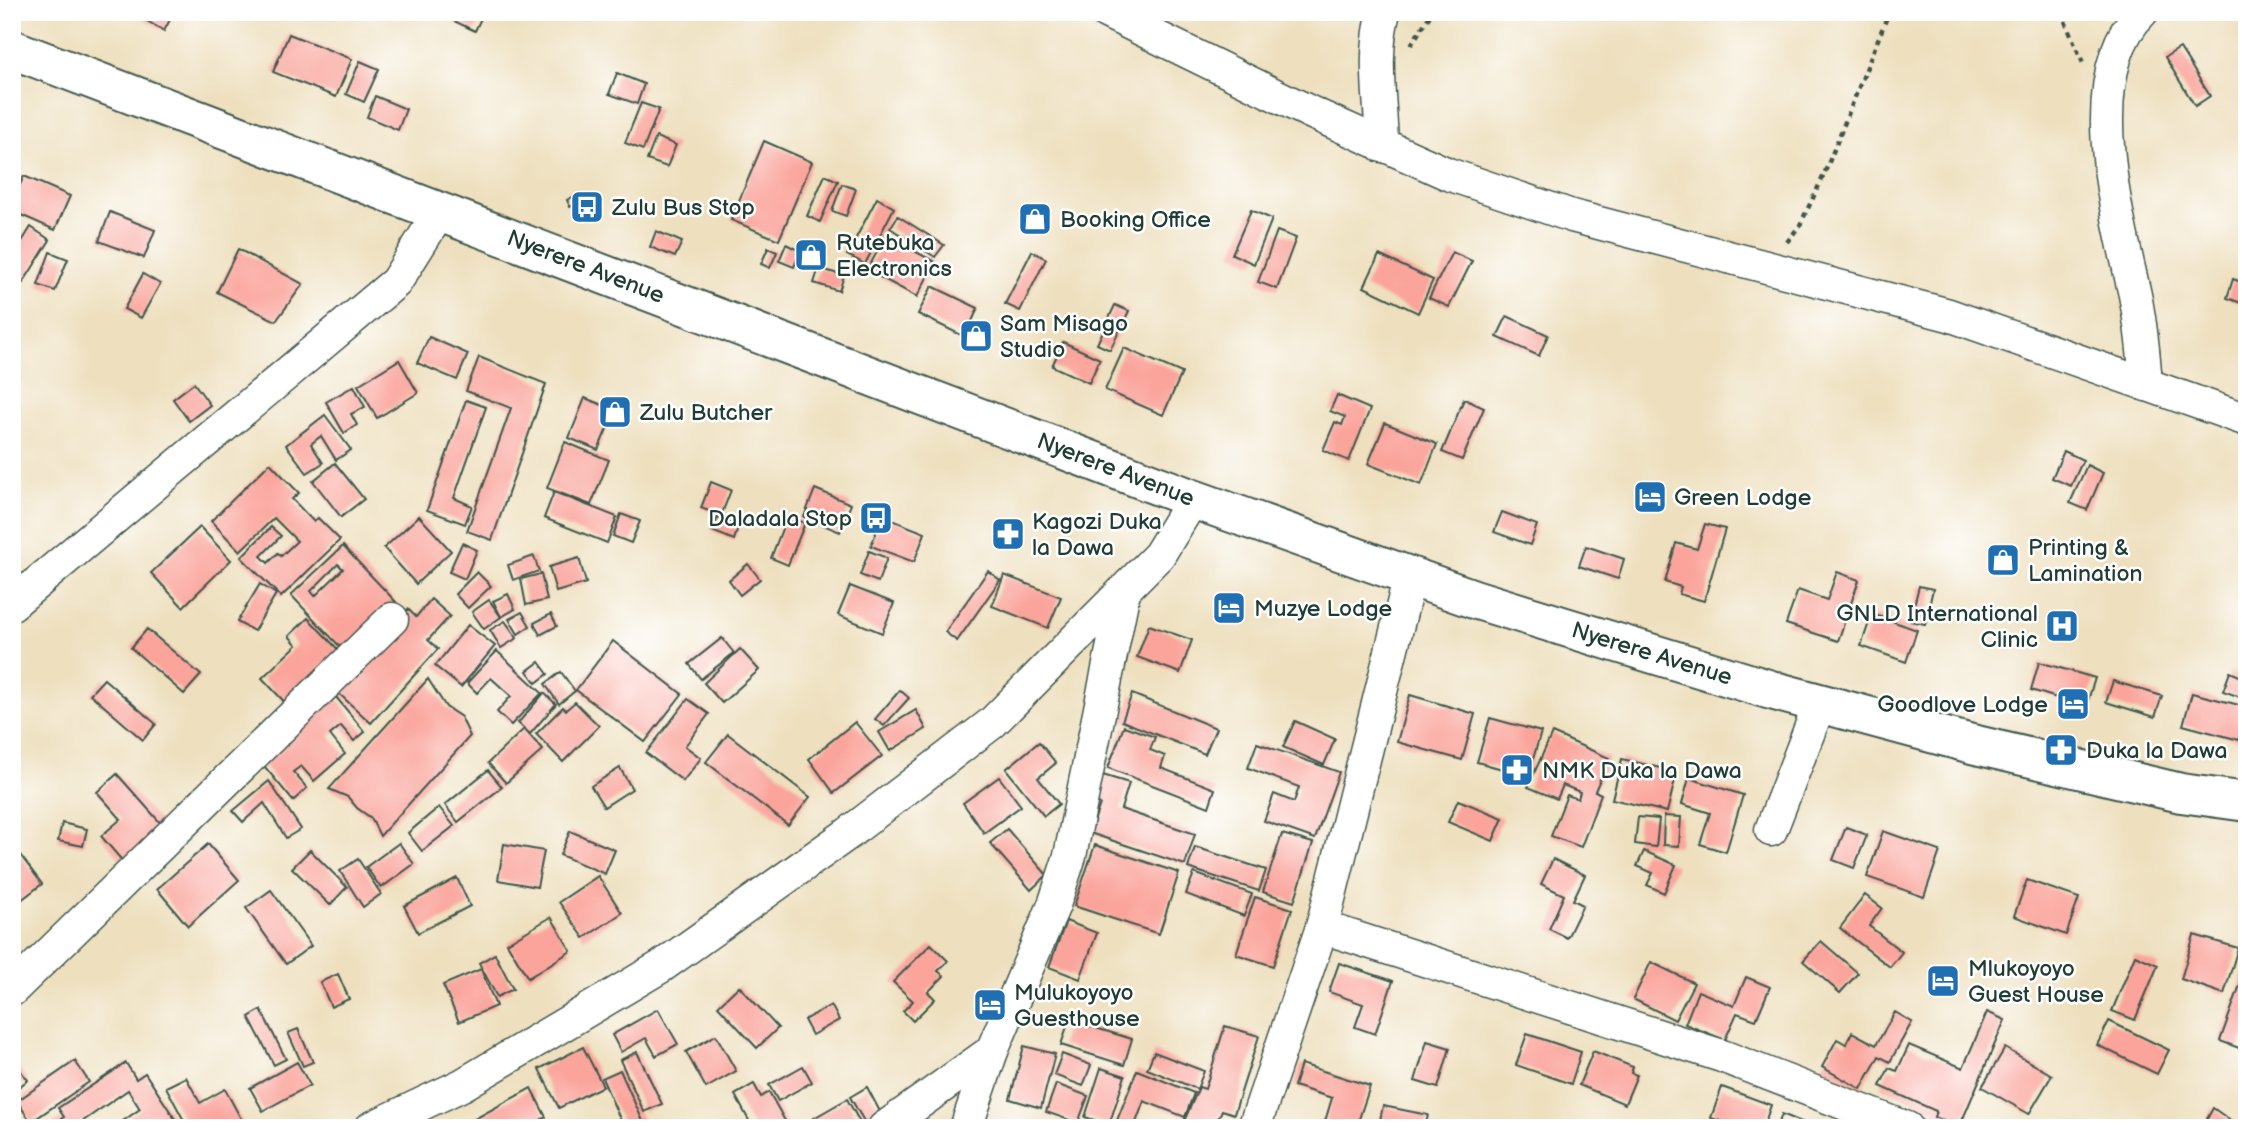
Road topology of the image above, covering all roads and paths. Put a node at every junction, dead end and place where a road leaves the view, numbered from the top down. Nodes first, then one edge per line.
1 (1106, 12) edge
2 (1384, 12) edge
3 (1889, 12) edge
4 (2142, 12) edge
5 (12, 49) edge
6 (1382, 146) junction
7 (441, 211) junction
8 (1763, 268) junction
9 (2146, 386) junction
10 (2247, 420) edge
11 (1193, 499) junction
12 (1410, 576) junction
13 (1124, 591) junction
14 (12, 604) edge
15 (392, 619) dead end
16 (1820, 703) junction
17 (2247, 802) edge
18 (1771, 830) dead end
19 (1322, 927) junction
20 (12, 990) edge
21 (992, 1051) junction
22 (371, 1128) edge
23 (884, 1128) edge
24 (966, 1128) edge
25 (1254, 1128) edge
26 (1907, 1128) edge

1 - 6 street
2 - 6 street
3 - 8 path
4 - 9 street
5 - 7 main road, Nyerere Avenue
6 - 8 street
7 - 11 main road, Nyerere Avenue
7 - 14 street
8 - 9 street
9 - 10 street
11 - 12 main road, Nyerere Avenue
11 - 13 street
12 - 16 main road, Nyerere Avenue
12 - 19 street
13 - 21 street
13 - 22 street
15 - 20 street
16 - 17 main road, Nyerere Avenue
16 - 18 street
19 - 25 street
19 - 26 street
21 - 23 street
21 - 24 street

